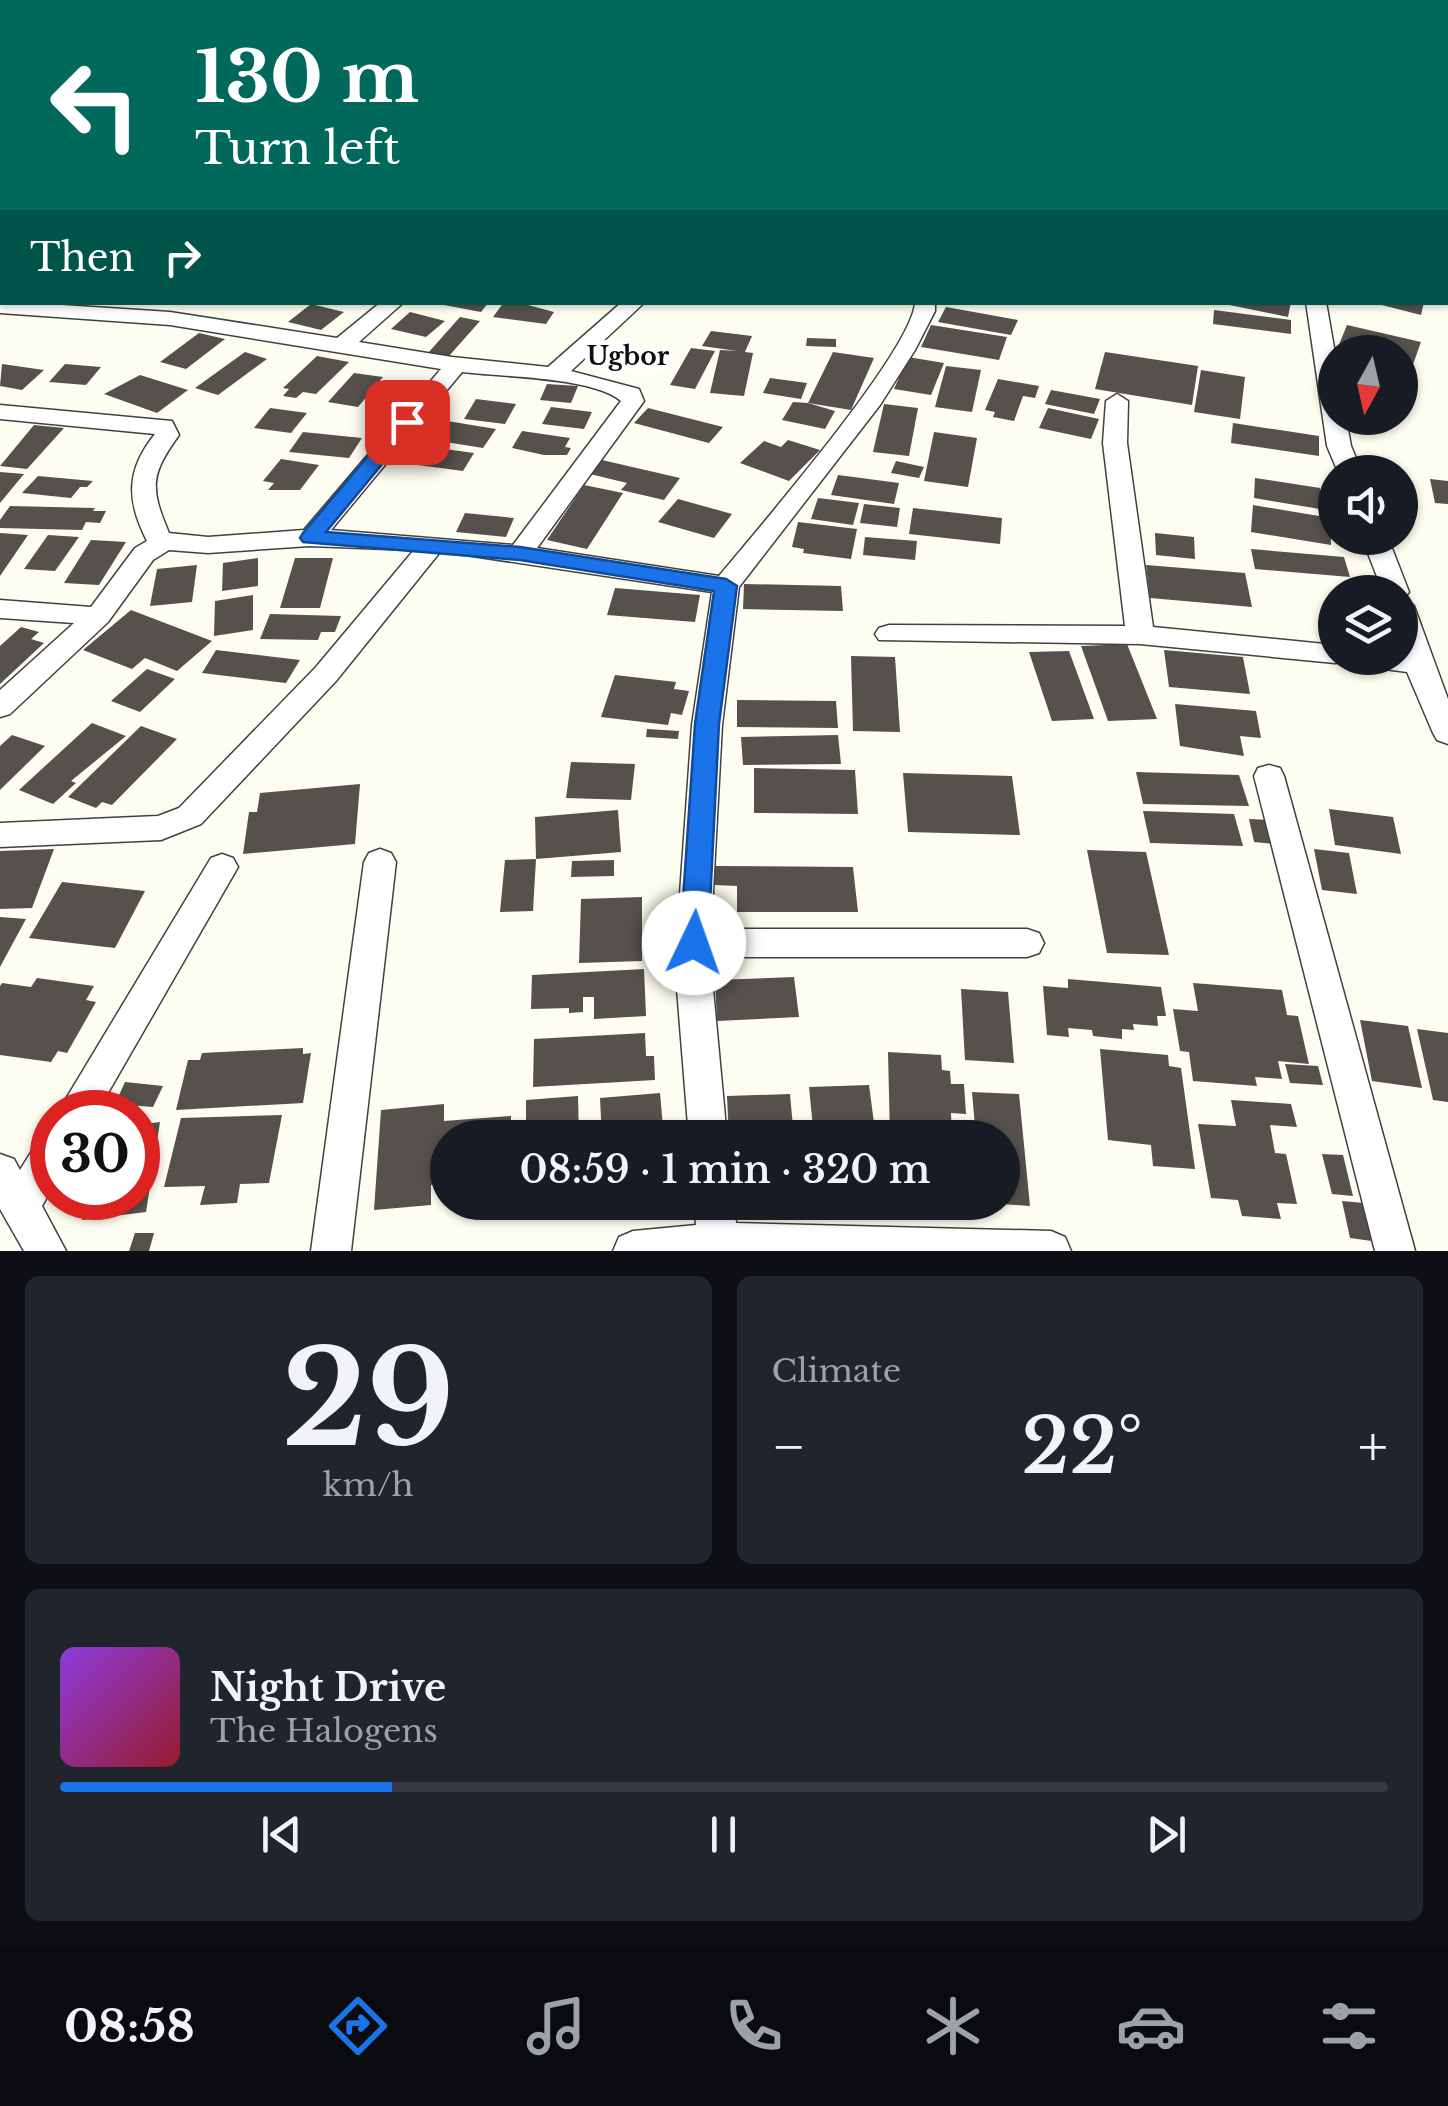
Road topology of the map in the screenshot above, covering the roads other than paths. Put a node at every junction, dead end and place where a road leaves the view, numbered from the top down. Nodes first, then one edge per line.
1 (390, 305) edge
2 (632, 305) edge
3 (925, 305) edge
4 (1316, 305) edge
5 (0, 307) edge
6 (342, 345) junction
7 (456, 365) junction
8 (552, 376) junction
9 (1116, 400) dead end
10 (0, 412) edge
11 (1343, 455) edge
12 (311, 538) junction
13 (164, 542) junction
14 (432, 545) junction
15 (520, 554) junction
16 (726, 586) junction
17 (0, 610) edge
18 (98, 616) junction
19 (889, 634) dead end
20 (1140, 635) junction
21 (1318, 652) edge
22 (1418, 663) edge
23 (0, 708) edge
24 (1448, 732) edge
25 (1270, 776) dead end
26 (0, 835) edge
27 (380, 862) dead end
28 (222, 867) dead end
29 (694, 943) junction
30 (1028, 944) dead end
31 (89, 1090) edge
32 (706, 1120) edge
33 (0, 1172) edge
34 (30, 1190) edge
35 (20, 1207) junction
36 (716, 1222) edge
37 (46, 1251) edge
38 (331, 1251) edge
39 (633, 1251) edge
40 (1050, 1251) edge
41 (1395, 1251) edge

1 - 6 street
2 - 8 street
3 - 16 street
4 - 11 street
5 - 6 street
6 - 7 street
7 - 8 street
7 - 12 street
8 - 15 street
9 - 20 street
10 - 13 street
12 - 13 street
12 - 14 street
13 - 18 street
14 - 15 street
14 - 26 street
15 - 16 street
16 - 29 street
17 - 18 street
18 - 23 street
19 - 20 street
20 - 21 street
22 - 24 street
25 - 41 street
27 - 38 street
28 - 31 street
29 - 30 street
29 - 32 street
33 - 35 street
34 - 35 street
35 - 37 street
36 - 39 street
36 - 40 street

